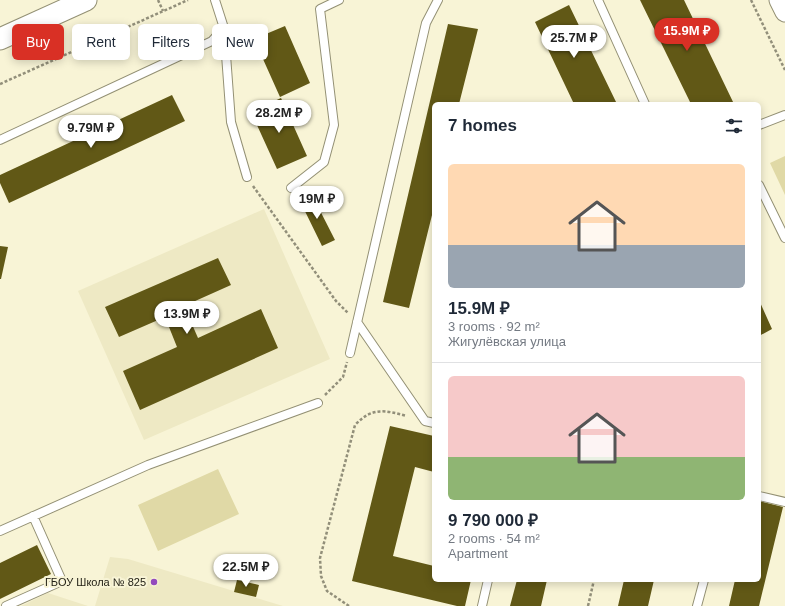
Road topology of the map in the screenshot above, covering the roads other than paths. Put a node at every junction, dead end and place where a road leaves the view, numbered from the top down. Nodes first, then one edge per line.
1 (86, 0) edge
2 (215, 0) edge
3 (339, 0) edge
4 (598, 0) edge
5 (779, 0) edge
6 (435, 1) edge
7 (785, 12) edge
8 (223, 24) edge
9 (0, 39) edge
10 (212, 41) edge
11 (226, 60) edge
12 (644, 102) edge
13 (785, 115) edge
14 (761, 124) edge
15 (0, 140) edge
16 (247, 177) road end
17 (291, 188) dead end
18 (761, 189) edge
19 (785, 238) edge
20 (357, 322) junction
21 (350, 353) road end
22 (318, 403) road end
23 (432, 422) edge
24 (761, 496) edge
25 (785, 502) edge
26 (33, 516) junction
27 (0, 531) edge
28 (488, 582) edge
29 (704, 582) edge
30 (6, 606) edge
31 (482, 606) edge
32 (698, 606) edge

1 - 9 main road
2 - 8 lane
3 - 17 lane
4 - 12 lane
5 - 7 street
6 - 20 lane
10 - 15 lane
11 - 16 lane
13 - 14 lane
18 - 19 lane
20 - 21 lane
20 - 23 lane
22 - 26 lane
24 - 25 lane
26 - 27 lane
26 - 30 lane
28 - 31 lane
29 - 32 lane

